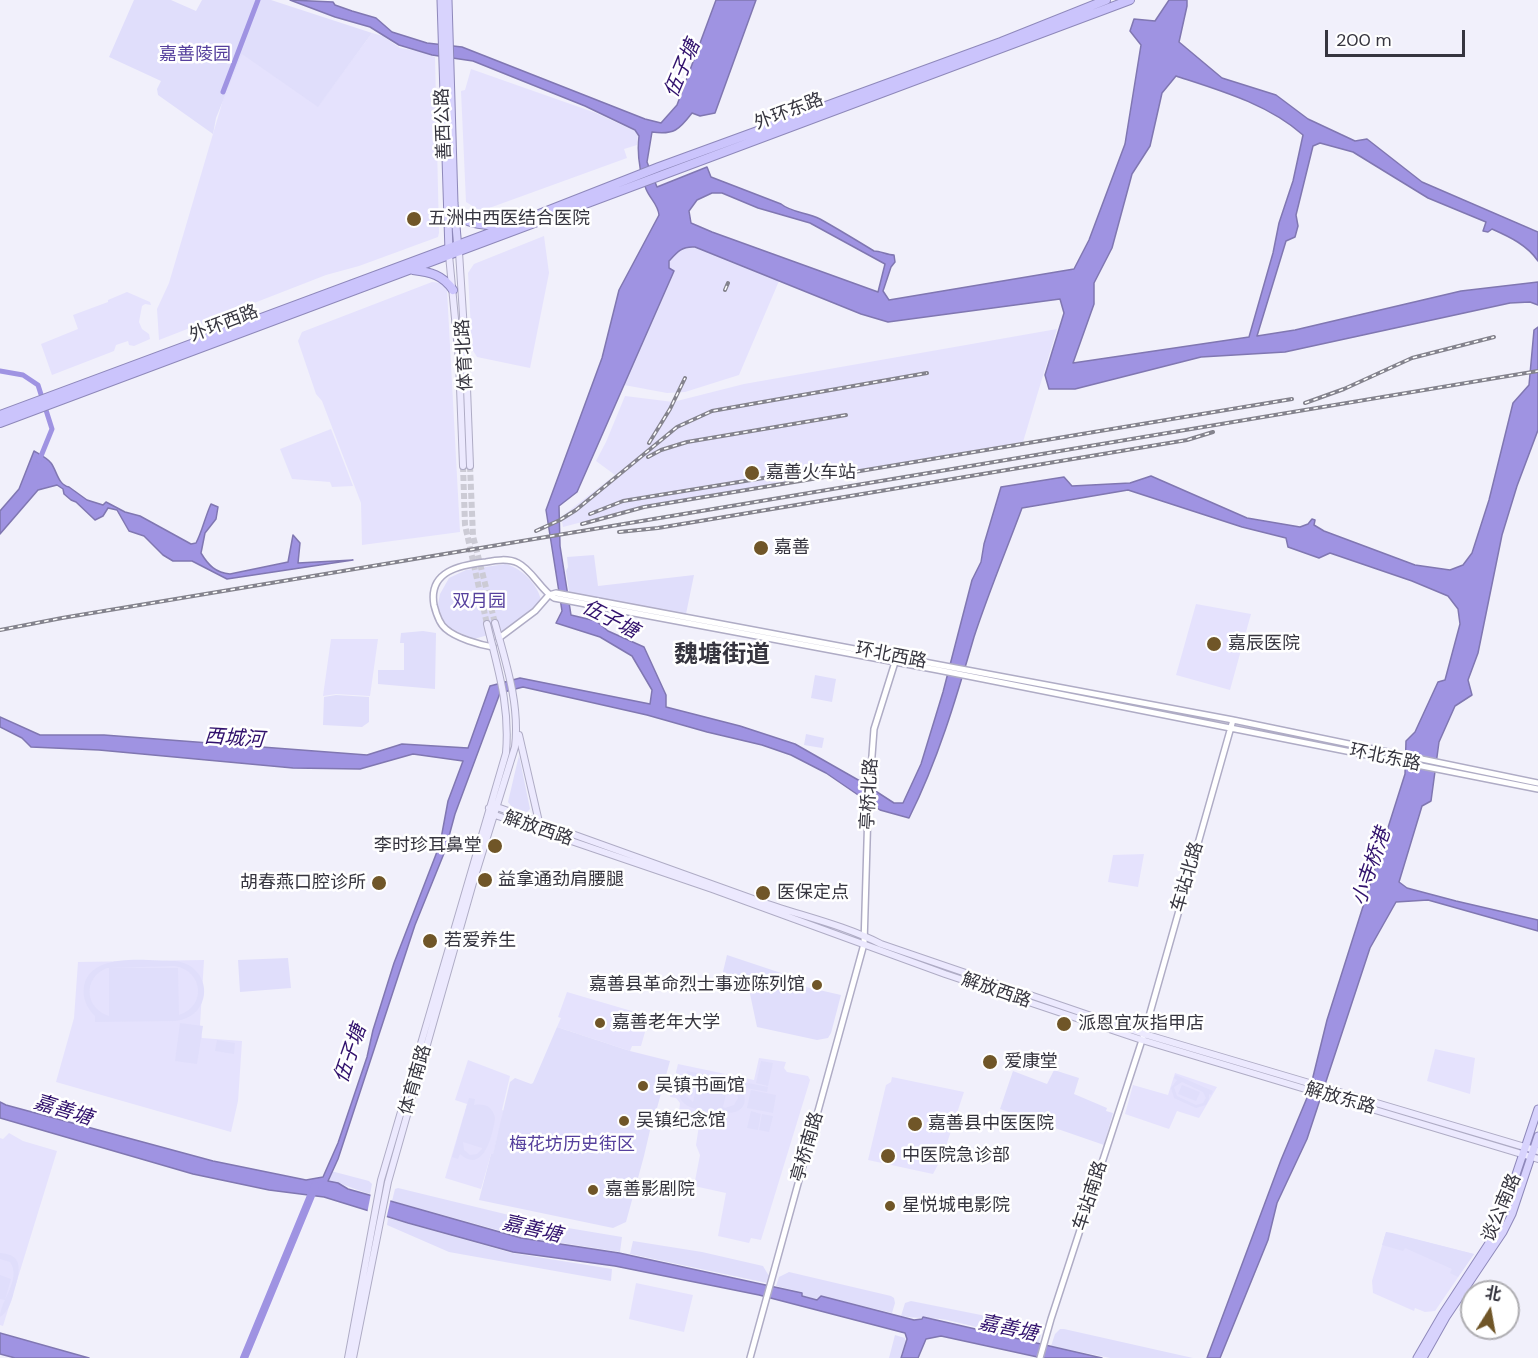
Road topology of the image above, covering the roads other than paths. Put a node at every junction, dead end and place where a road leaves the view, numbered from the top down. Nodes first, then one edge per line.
1 (441, 0) edge
2 (448, 0) edge
3 (1106, 0) edge
4 (1130, 0) edge
5 (1031, 33) junction
6 (445, 37) junction
7 (446, 70) junction
8 (638, 180) junction
9 (454, 211) junction
10 (506, 226) junction
11 (458, 248) junction
12 (449, 251) junction
13 (411, 270) junction
14 (453, 290) junction
15 (63, 396) junction
16 (27, 409) junction
17 (0, 415) edge
18 (0, 423) edge
19 (553, 595) junction
20 (495, 623) tunnel mouth
21 (487, 624) tunnel mouth
22 (499, 638) junction
23 (493, 647) junction
24 (896, 659) junction
25 (972, 674) junction
26 (1233, 720) junction
27 (516, 723) junction
28 (1231, 728) junction
29 (1393, 757) junction
30 (1448, 769) junction
31 (1538, 783) edge
32 (1538, 789) edge
33 (497, 807) junction
34 (489, 808) junction
35 (495, 815) junction
36 (539, 822) junction
37 (864, 936) junction
38 (864, 944) junction
39 (1143, 1037) junction
40 (1538, 1109) edge
41 (1538, 1136) edge
42 (1532, 1153) edge
43 (384, 1181) junction
44 (377, 1225) junction
45 (348, 1358) edge
46 (353, 1358) edge
47 (750, 1358) edge
48 (1041, 1358) edge
49 (1417, 1358) edge
50 (1423, 1358) edge

1 - 6 main road, 善西公路
2 - 6 main road, 善西公路
3 - 5 highway, 外环东路
4 - 5 highway, 外环东路
5 - 8 highway, 外环东路
5 - 8 highway, 外环东路
6 - 7 main road, 善西公路
7 - 9 main road, 善西公路
7 - 12 main road, 善西公路
8 - 10 highway, 外环东路
8 - 11 highway, 外环东路
9 - 10 highway
9 - 11 main road, 善西公路
10 - 11 highway, 外环东路
11 - 12 highway, 外环西路
11 - 14 main road, 体育北路
12 - 13 highway, 外环西路
12 - 14 main road, 体育北路
12 - 15 highway, 外环西路
13 - 14 highway
13 - 15 highway, 外环西路
15 - 16 highway, 外环西路
16 - 17 highway, 外环西路
16 - 18 highway, 外环西路
19 - 22 street
19 - 23 street
19 - 24 street, 环北西路
20 - 22 main road
21 - 23 main road
22 - 27 main road
23 - 34 main road
24 - 25 street, 环北西路
24 - 37 street, 亭桥北路
25 - 26 street, 环北西路
25 - 28 street, 环北西路
26 - 28 street, 车站北路
26 - 29 street, 环北东路
27 - 33 main road
27 - 36 main road
28 - 29 street, 环北东路
28 - 39 street, 车站北路
29 - 30 street, 环北东路
30 - 31 street, 环北东路
30 - 32 street, 环北东路
33 - 34 main road, 解放西路
33 - 35 main road, 体育南路
33 - 36 main road, 解放西路
34 - 35 main road, 解放西路
34 - 43 main road, 体育南路
35 - 38 main road, 解放西路
35 - 43 main road, 体育南路
36 - 37 main road, 解放西路
37 - 38 street, 亭桥南路
37 - 39 main road, 解放西路
38 - 39 main road, 解放西路
38 - 47 street, 亭桥南路
39 - 42 main road, 解放东路
39 - 48 street, 车站南路
40 - 42 main road
41 - 42 main road
42 - 49 main road, 谈公南路
42 - 50 main road, 谈公南路
43 - 44 main road, 体育南路
44 - 45 main road, 体育南路
44 - 46 main road, 体育南路

